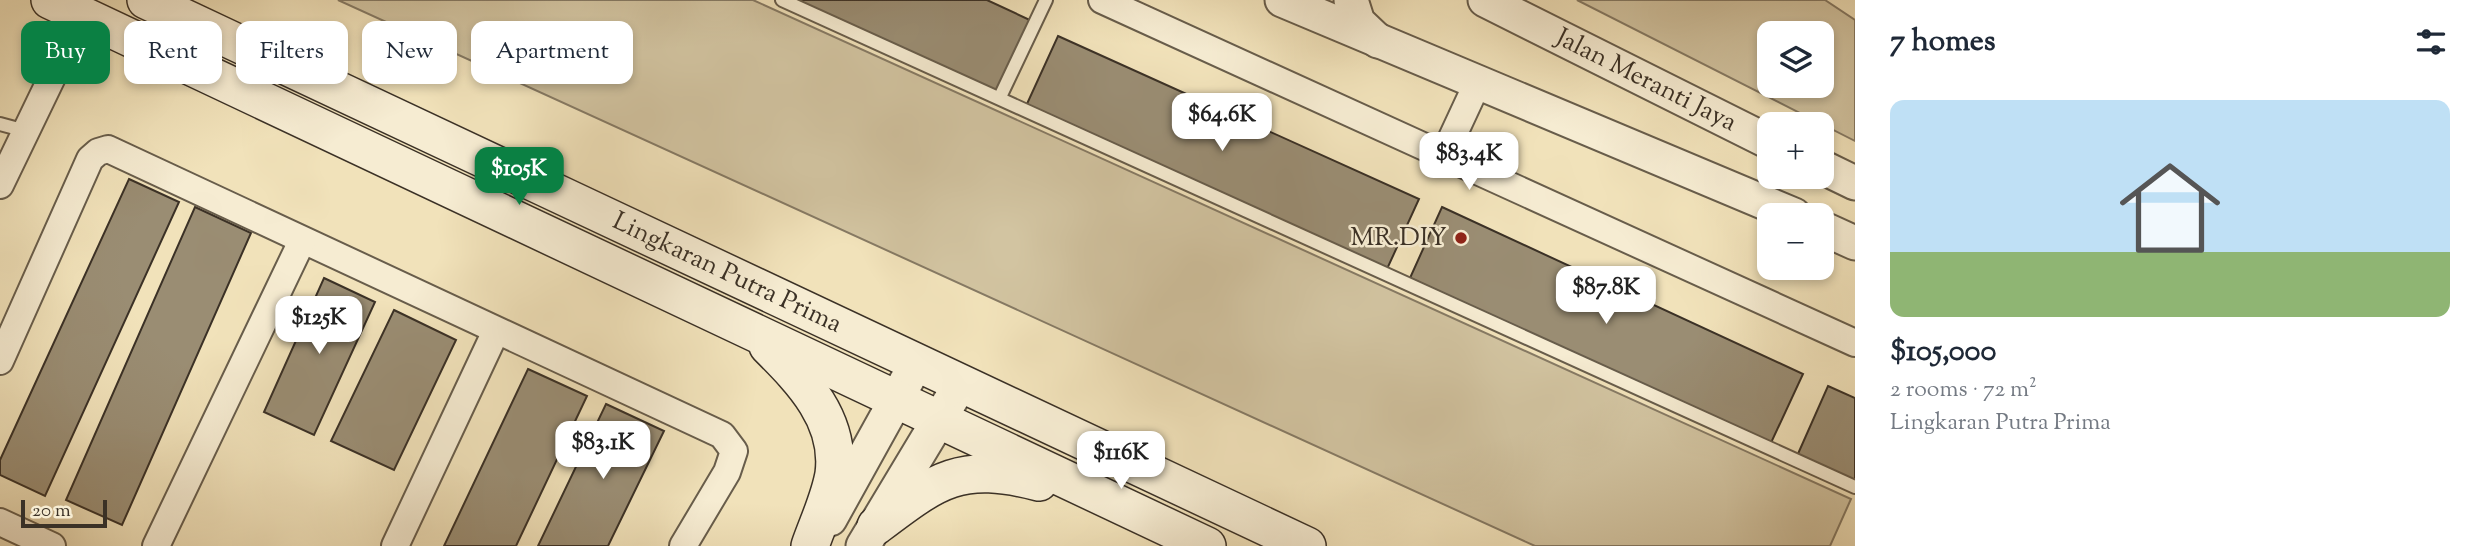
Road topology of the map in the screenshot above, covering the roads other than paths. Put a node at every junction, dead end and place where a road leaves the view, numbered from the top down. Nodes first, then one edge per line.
1 (146, 0) edge
2 (782, 0) edge
3 (1046, 0) edge
4 (1102, 0) edge
5 (1282, 0) edge
6 (1351, 0) edge
7 (1485, 0) edge
8 (66, 7) edge
9 (1380, 42) junction
10 (1477, 84) junction
11 (1000, 97) junction
12 (0, 124) edge
13 (26, 131) junction
14 (1757, 136) edge
15 (1444, 155) junction
16 (1834, 173) edge
17 (1855, 183) edge
18 (0, 185) edge
19 (1765, 203) edge
20 (1834, 233) edge
21 (302, 241) junction
22 (1855, 243) edge
23 (496, 331) junction
24 (753, 331) junction
25 (1855, 343) edge
26 (0, 361) edge
27 (917, 362) junction
28 (961, 383) junction
29 (898, 399) junction
30 (940, 421) junction
31 (1855, 488) edge
32 (1105, 498) junction
33 (0, 522) edge
34 (870, 536) edge
35 (51, 546) edge
36 (156, 546) edge
37 (395, 546) edge
38 (683, 546) edge
39 (812, 546) edge
40 (1207, 546) edge
41 (1307, 546) edge

1 - 27 main road, Lingkaran Putra Prima
2 - 11 lane
3 - 11 lane
4 - 15 street
5 - 9 street
6 - 9 street
7 - 14 street, Jalan Meranti Jaya
8 - 13 street
8 - 24 main road, Lingkaran Putra Prima
9 - 10 street
10 - 15 street
10 - 19 street
11 - 31 lane
12 - 13 lane
13 - 18 street
15 - 25 street
16 - 17 street
20 - 22 street
21 - 23 street
21 - 26 street
21 - 36 street
23 - 37 street
23 - 38 street
24 - 29 main road, Lingkaran Putra Prima
24 - 39 main road
27 - 28 main road, Lingkaran Putra Prima
27 - 29 street
28 - 30 street
28 - 41 main road, Lingkaran Putra Prima
29 - 30 main road, Lingkaran Putra Prima
29 - 39 street
30 - 32 main road, Lingkaran Putra Prima
30 - 34 street
32 - 34 main road
32 - 40 main road, Lingkaran Putra Prima
33 - 35 street

